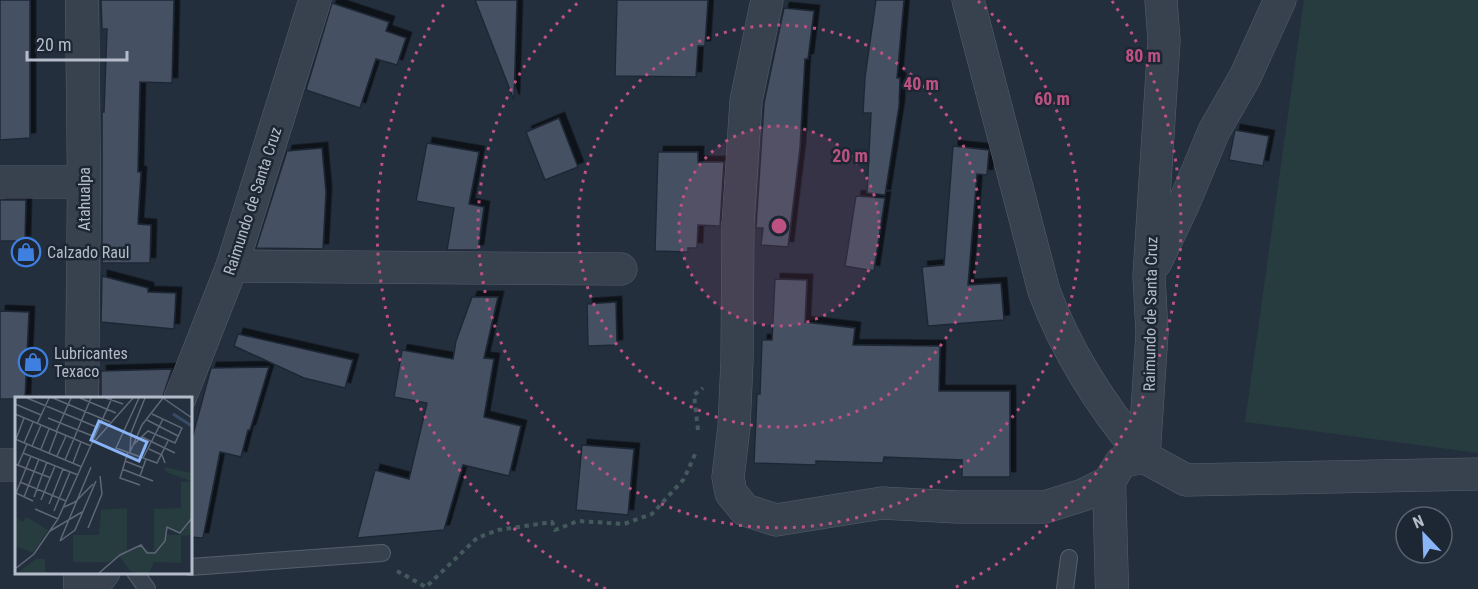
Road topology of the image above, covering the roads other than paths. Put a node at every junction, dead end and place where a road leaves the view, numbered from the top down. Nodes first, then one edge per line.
1 (82, 0) edge
2 (315, 0) edge
3 (767, 0) edge
4 (968, 0) edge
5 (1161, 0) edge
6 (1280, 0) edge
7 (84, 182) junction
8 (0, 183) edge
9 (232, 266) junction
10 (621, 269) dead end
11 (1149, 276) junction
12 (82, 397) edge
13 (181, 397) edge
14 (1144, 457) junction
15 (1478, 474) edge
16 (1109, 483) junction
17 (382, 553) road end
18 (1069, 558) dead end
19 (192, 567) edge
20 (103, 574) edge
21 (136, 574) edge
22 (91, 589) edge
23 (147, 589) edge
24 (1065, 589) edge
25 (1112, 589) edge

1 - 7 street, Atahualpa
2 - 9 street, Raimundo de Santa Cruz
3 - 16 street
4 - 14 street
5 - 11 street, Raimundo de Santa Cruz
6 - 11 street
7 - 8 street
7 - 12 street, Atahualpa
9 - 10 street
9 - 13 street, Raimundo de Santa Cruz
11 - 14 street, Raimundo de Santa Cruz
14 - 15 street
14 - 16 street
16 - 25 street
17 - 19 lane
18 - 24 lane
20 - 22 street
21 - 23 lane

